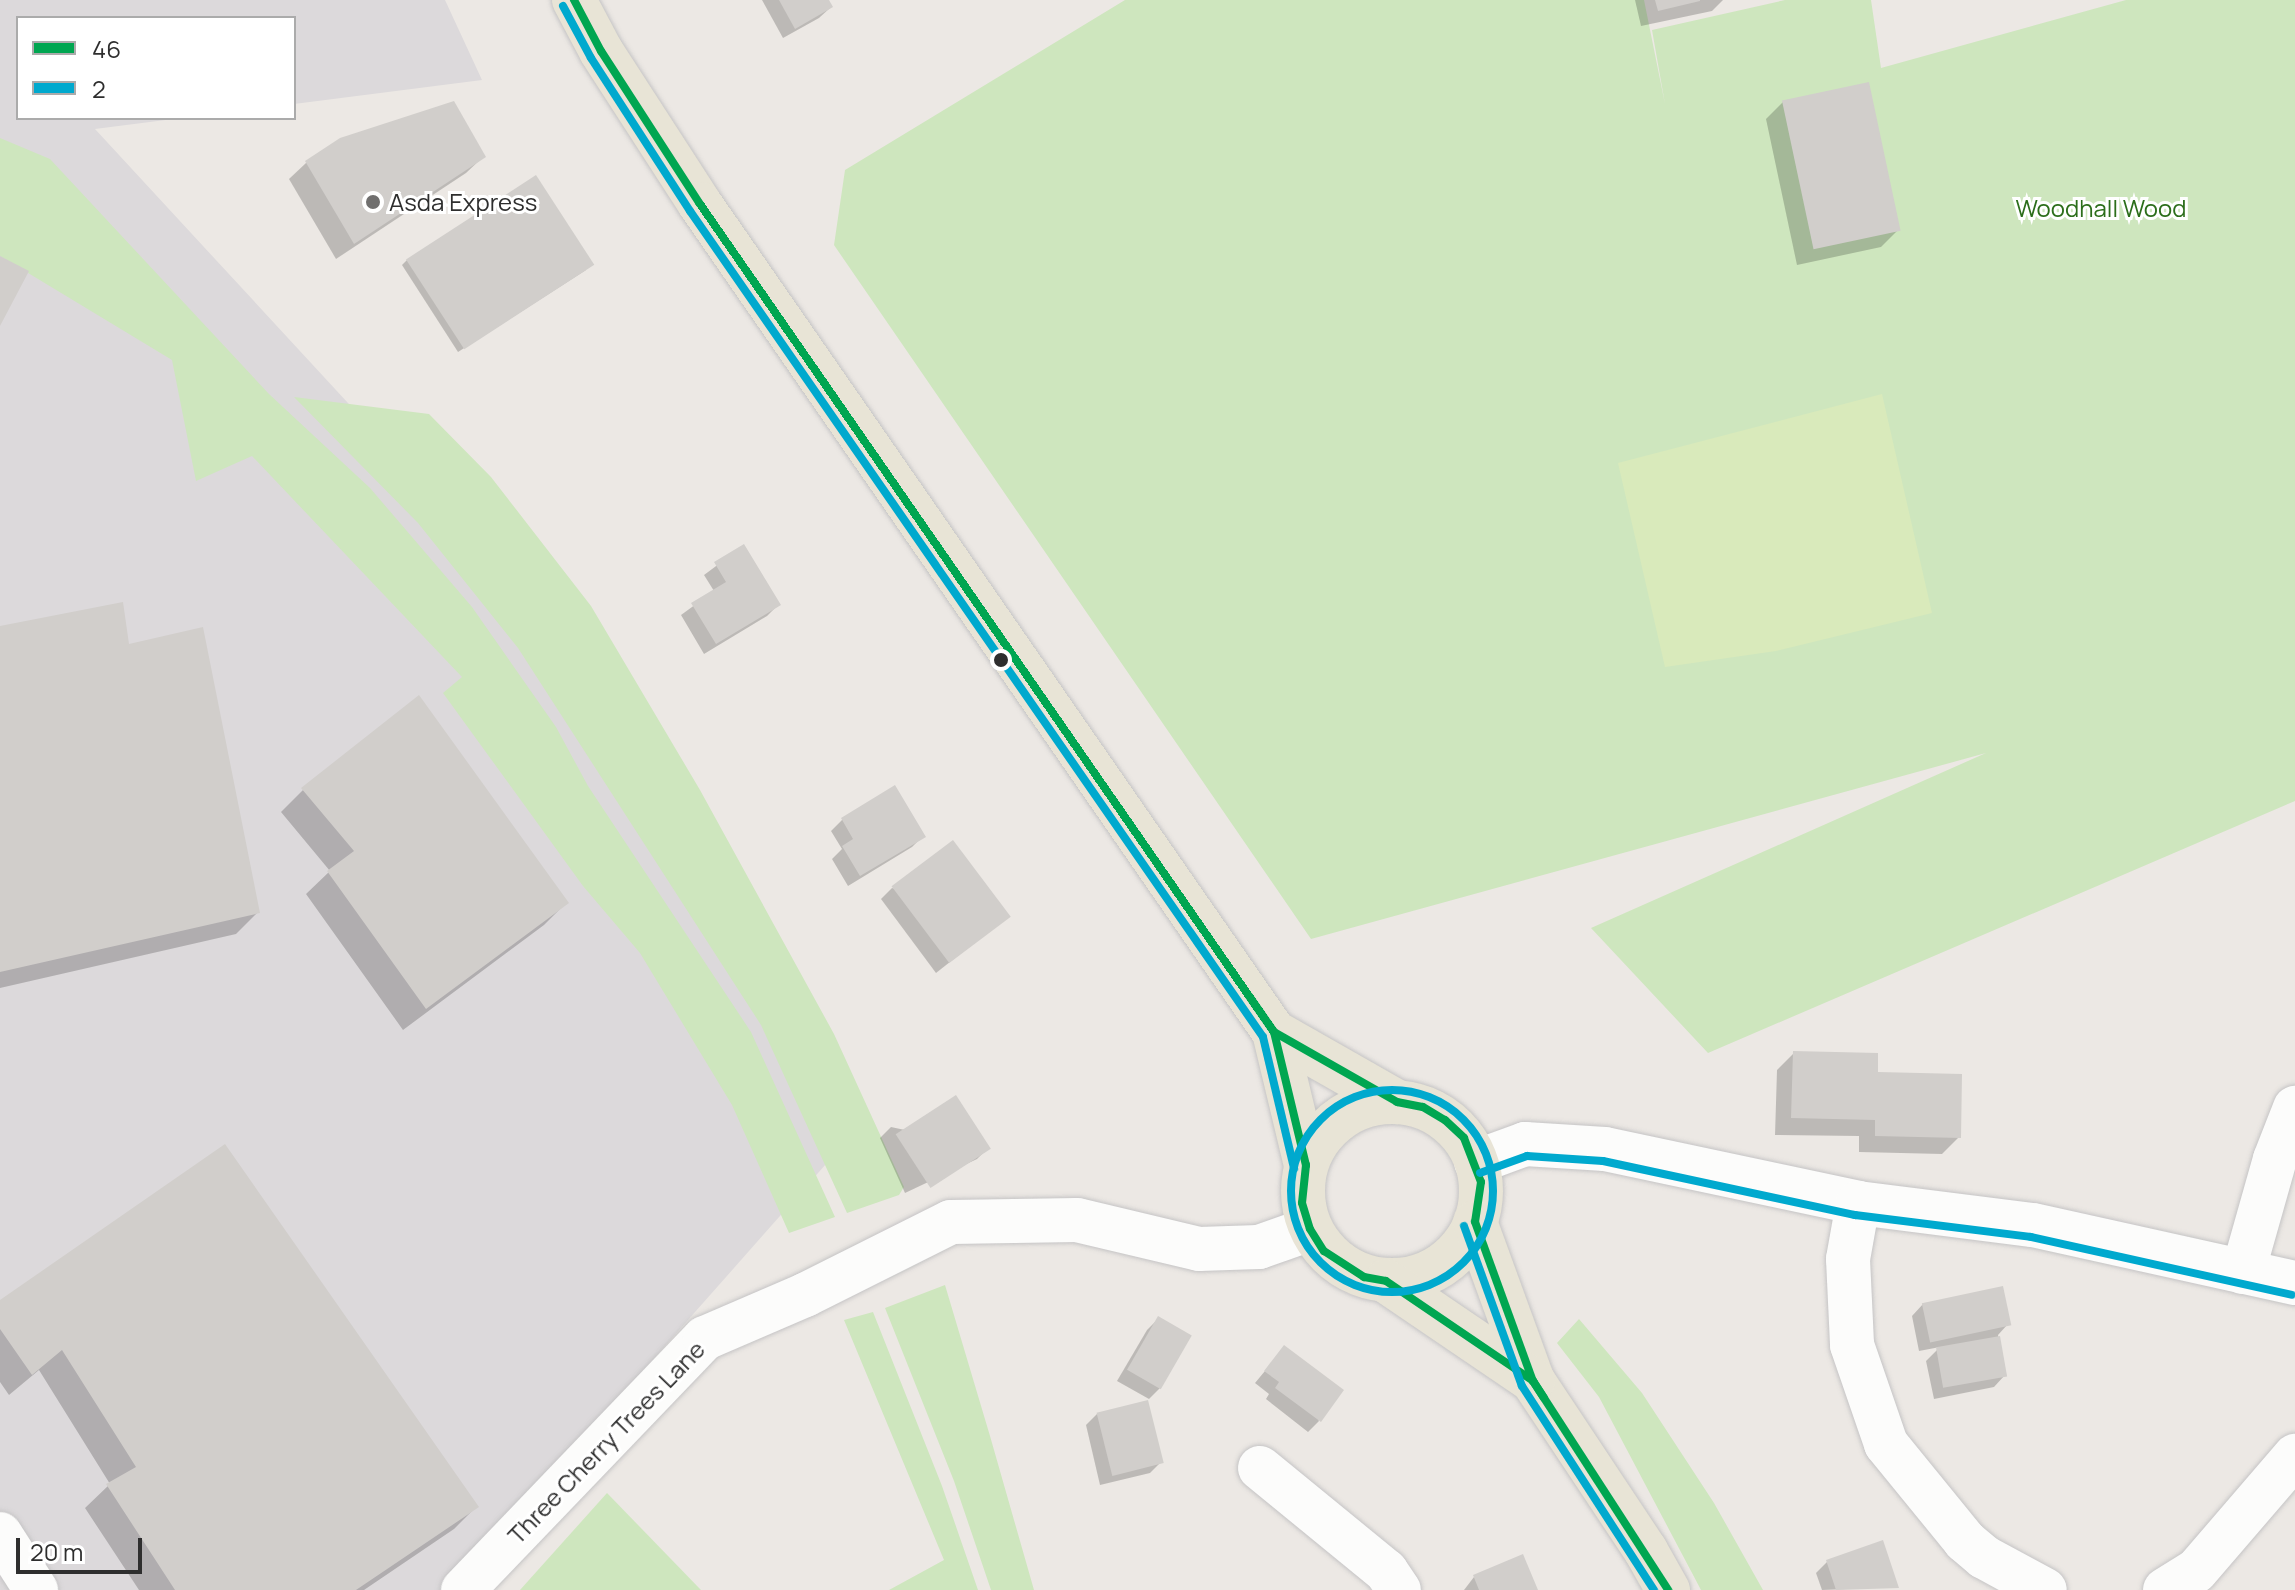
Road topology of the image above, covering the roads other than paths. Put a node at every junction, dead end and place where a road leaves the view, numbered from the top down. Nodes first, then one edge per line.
1 (574, 0) edge
2 (1274, 1032) junction
3 (1397, 1102) junction
4 (2295, 1108) edge
5 (1476, 1162) junction
6 (1306, 1165) junction
7 (1858, 1203) junction
8 (1475, 1222) junction
9 (1310, 1229) junction
10 (2243, 1272) junction
11 (1386, 1281) junction
12 (2295, 1283) edge
13 (1533, 1381) junction
14 (2295, 1456) edge
15 (1260, 1468) dead end
16 (0, 1534) edge
17 (36, 1590) edge
18 (463, 1590) edge
19 (1399, 1590) edge
20 (1668, 1590) edge
21 (2045, 1590) edge
22 (2165, 1590) edge

1 - 2 main road
2 - 3 main road
2 - 6 main road
3 - 5 main road
3 - 6 main road
4 - 10 street
5 - 7 street
5 - 8 main road
6 - 9 main road
7 - 10 street
7 - 21 street
8 - 11 main road
8 - 13 main road
9 - 11 main road
9 - 18 street, Three Cherry Trees Lane
10 - 12 street
11 - 13 main road
13 - 20 main road
14 - 22 street
15 - 19 street
16 - 17 street

